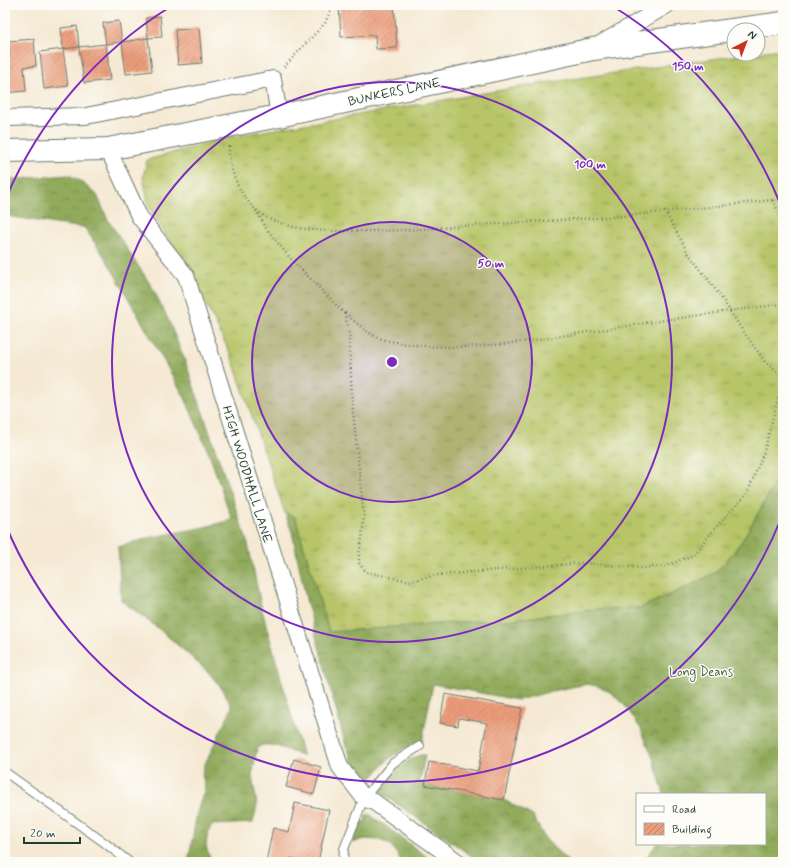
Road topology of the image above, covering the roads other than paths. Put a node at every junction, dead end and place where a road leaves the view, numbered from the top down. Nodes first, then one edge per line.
1 (666, 5) edge
2 (783, 23) edge
3 (593, 49) junction
4 (279, 116) junction
5 (5, 118) edge
6 (108, 150) junction
7 (5, 151) edge
8 (420, 746) dead end
9 (5, 772) edge
10 (369, 800) junction
11 (129, 862) edge
12 (343, 862) edge
13 (458, 862) edge

1 - 3 street
2 - 3 street, BUNKERS LANE
3 - 4 street, BUNKERS LANE
4 - 5 street
4 - 6 street, BUNKERS LANE
6 - 7 street, BUNKERS LANE
6 - 10 street, HIGH WOODHALL LANE
8 - 10 lane
9 - 11 lane
10 - 12 lane
10 - 13 street, HIGH WOODHALL LANE

